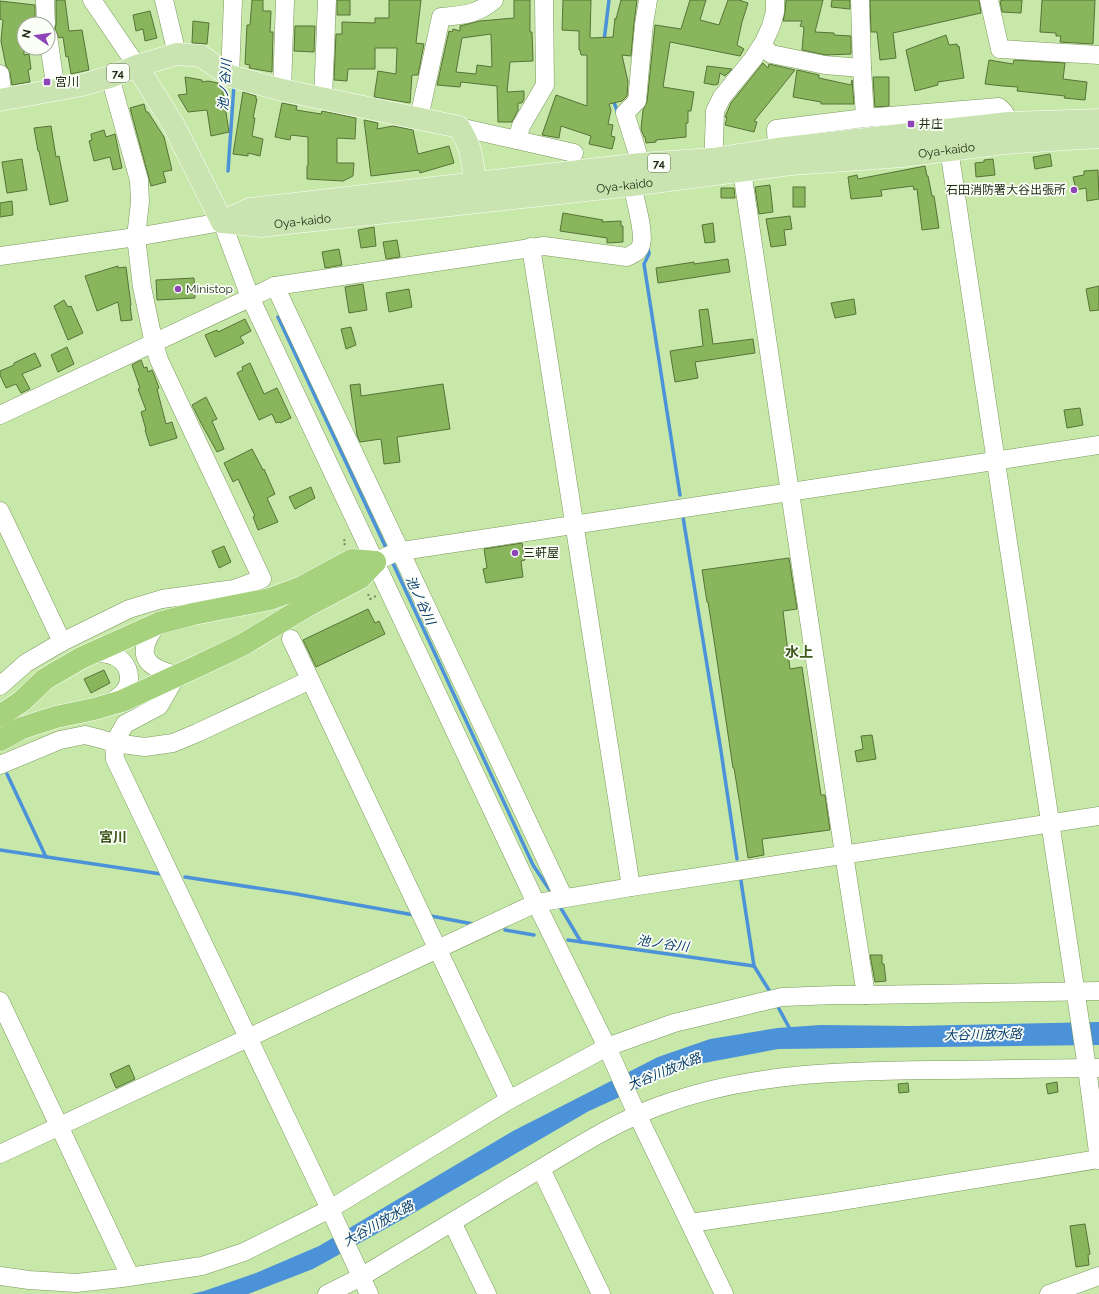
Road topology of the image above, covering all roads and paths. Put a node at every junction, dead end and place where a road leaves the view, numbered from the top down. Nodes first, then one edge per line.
1 (45, 0) edge
2 (92, 0) edge
3 (164, 0) edge
4 (233, 0) edge
5 (285, 0) edge
6 (327, 0) edge
7 (494, 0) edge
8 (544, 0) edge
9 (648, 0) edge
10 (775, 0) edge
11 (860, 0) edge
12 (989, 0) edge
13 (46, 16) edge
14 (762, 45) junction
15 (177, 54) junction
16 (1099, 55) edge
17 (51, 56) edge
18 (137, 66) junction
19 (862, 68) junction
20 (0, 74) edge
21 (110, 77) junction
22 (234, 77) junction
23 (282, 90) junction
24 (56, 91) junction
25 (323, 99) junction
26 (2, 100) edge
27 (419, 118) junction
28 (865, 118) junction
29 (1099, 120) edge
30 (1009, 123) junction
31 (459, 127) junction
32 (1099, 137) edge
33 (517, 140) junction
34 (776, 149) junction
35 (949, 149) junction
36 (574, 154) dead end
37 (641, 164) junction
38 (713, 167) junction
39 (742, 171) junction
40 (475, 183) junction
41 (632, 186) junction
42 (222, 222) junction
43 (136, 237) junction
44 (531, 247) junction
45 (0, 256) edge
46 (276, 286) junction
47 (250, 297) junction
48 (154, 344) junction
49 (0, 415) edge
50 (1099, 444) edge
51 (996, 460) junction
52 (790, 491) junction
53 (0, 511) edge
54 (574, 524) junction
55 (347, 538) dead end
56 (346, 548) dead end
57 (388, 556) junction
58 (365, 589) dead end
59 (377, 595) dead end
60 (158, 624) junction
61 (291, 639) dead end
62 (62, 642) junction
63 (92, 653) junction
64 (177, 675) junction
65 (310, 680) junction
66 (0, 686) edge
67 (106, 705) junction
68 (0, 716) edge
69 (0, 740) edge
70 (114, 743) junction
71 (0, 765) edge
72 (1099, 816) edge
73 (1050, 823) junction
74 (844, 854) junction
75 (630, 887) junction
76 (564, 898) junction
77 (536, 903) junction
78 (438, 948) junction
79 (1074, 991) junction
80 (1099, 991) edge
81 (866, 995) junction
82 (0, 1000) edge
83 (248, 1038) junction
84 (607, 1047) junction
85 (1093, 1068) edge
86 (509, 1100) junction
87 (636, 1113) junction
88 (59, 1127) junction
89 (0, 1154) edge
90 (1099, 1160) edge
91 (541, 1169) junction
92 (330, 1209) junction
93 (452, 1222) junction
94 (690, 1223) junction
95 (0, 1276) edge
96 (130, 1276) junction
97 (360, 1276) junction
98 (1099, 1276) edge
99 (327, 1294) edge
100 (369, 1294) edge
101 (487, 1294) edge
102 (601, 1294) edge
103 (724, 1294) edge
104 (1049, 1294) edge

1 - 13 street
2 - 18 street
3 - 15 street
4 - 22 street
5 - 23 street
6 - 25 street
7 - 27 street
8 - 33 street
9 - 37 street
10 - 14 street
11 - 19 street
12 - 16 street
14 - 19 street
14 - 38 street
15 - 18 main road, 74
15 - 22 main road, 74
17 - 24 street
18 - 21 main road, 74
18 - 42 main road, 74
19 - 28 street
20 - 26 street
21 - 24 main road, 74
21 - 43 street
22 - 23 main road, 74
23 - 25 main road, 74
24 - 26 main road, 74
25 - 27 main road, 74
27 - 31 main road, 74
28 - 30 street
28 - 34 street
29 - 30 main road, Oya-kaido / 74
30 - 34 main road, Oya-kaido / 74
31 - 33 street
31 - 40 main road
32 - 35 main road, Oya-kaido / 74
33 - 36 street
34 - 38 main road, Oya-kaido / 74
35 - 39 main road, Oya-kaido / 74
35 - 51 street
37 - 38 main road, Oya-kaido / 74
37 - 40 main road, Oya-kaido / 74
38 - 39 main road, Oya-kaido / 74
38 - 41 main road, Oya-kaido / 74
39 - 52 street
40 - 42 main road, Oya-kaido / 74
41 - 42 main road, Oya-kaido / 74
41 - 44 street
42 - 43 street
42 - 47 street
43 - 45 street
43 - 48 street
44 - 46 street
44 - 54 street
46 - 47 street
46 - 57 street
47 - 48 street
47 - 57 street
48 - 49 street
48 - 62 street
50 - 51 street
51 - 52 street
51 - 73 street
52 - 54 street
52 - 74 street
53 - 62 street
54 - 57 street
54 - 75 street
55 - 56 path
57 - 60 highway
57 - 64 highway
57 - 76 street
57 - 77 street
58 - 59 path
60 - 63 highway
60 - 64 street
61 - 65 street
62 - 66 street
63 - 67 street
63 - 68 highway
64 - 67 highway
64 - 70 street
65 - 70 street
65 - 78 street
67 - 69 highway
70 - 71 street
70 - 83 street
72 - 73 street
73 - 74 street
73 - 79 street
74 - 75 street
74 - 81 street
75 - 76 street
76 - 77 street
77 - 78 street
77 - 84 street
78 - 83 street
78 - 86 street
79 - 80 street
79 - 81 street
79 - 85 street
81 - 84 street
82 - 88 street
83 - 88 street
83 - 92 street
84 - 86 street
84 - 87 street
85 - 87 street
85 - 90 street
86 - 92 street
87 - 91 street
87 - 94 street
88 - 89 street
88 - 96 street
90 - 94 street
91 - 93 street
91 - 102 street
92 - 96 street
92 - 97 street
93 - 97 street
93 - 101 street
94 - 103 street
95 - 96 street
97 - 99 street
97 - 100 street
98 - 104 street

